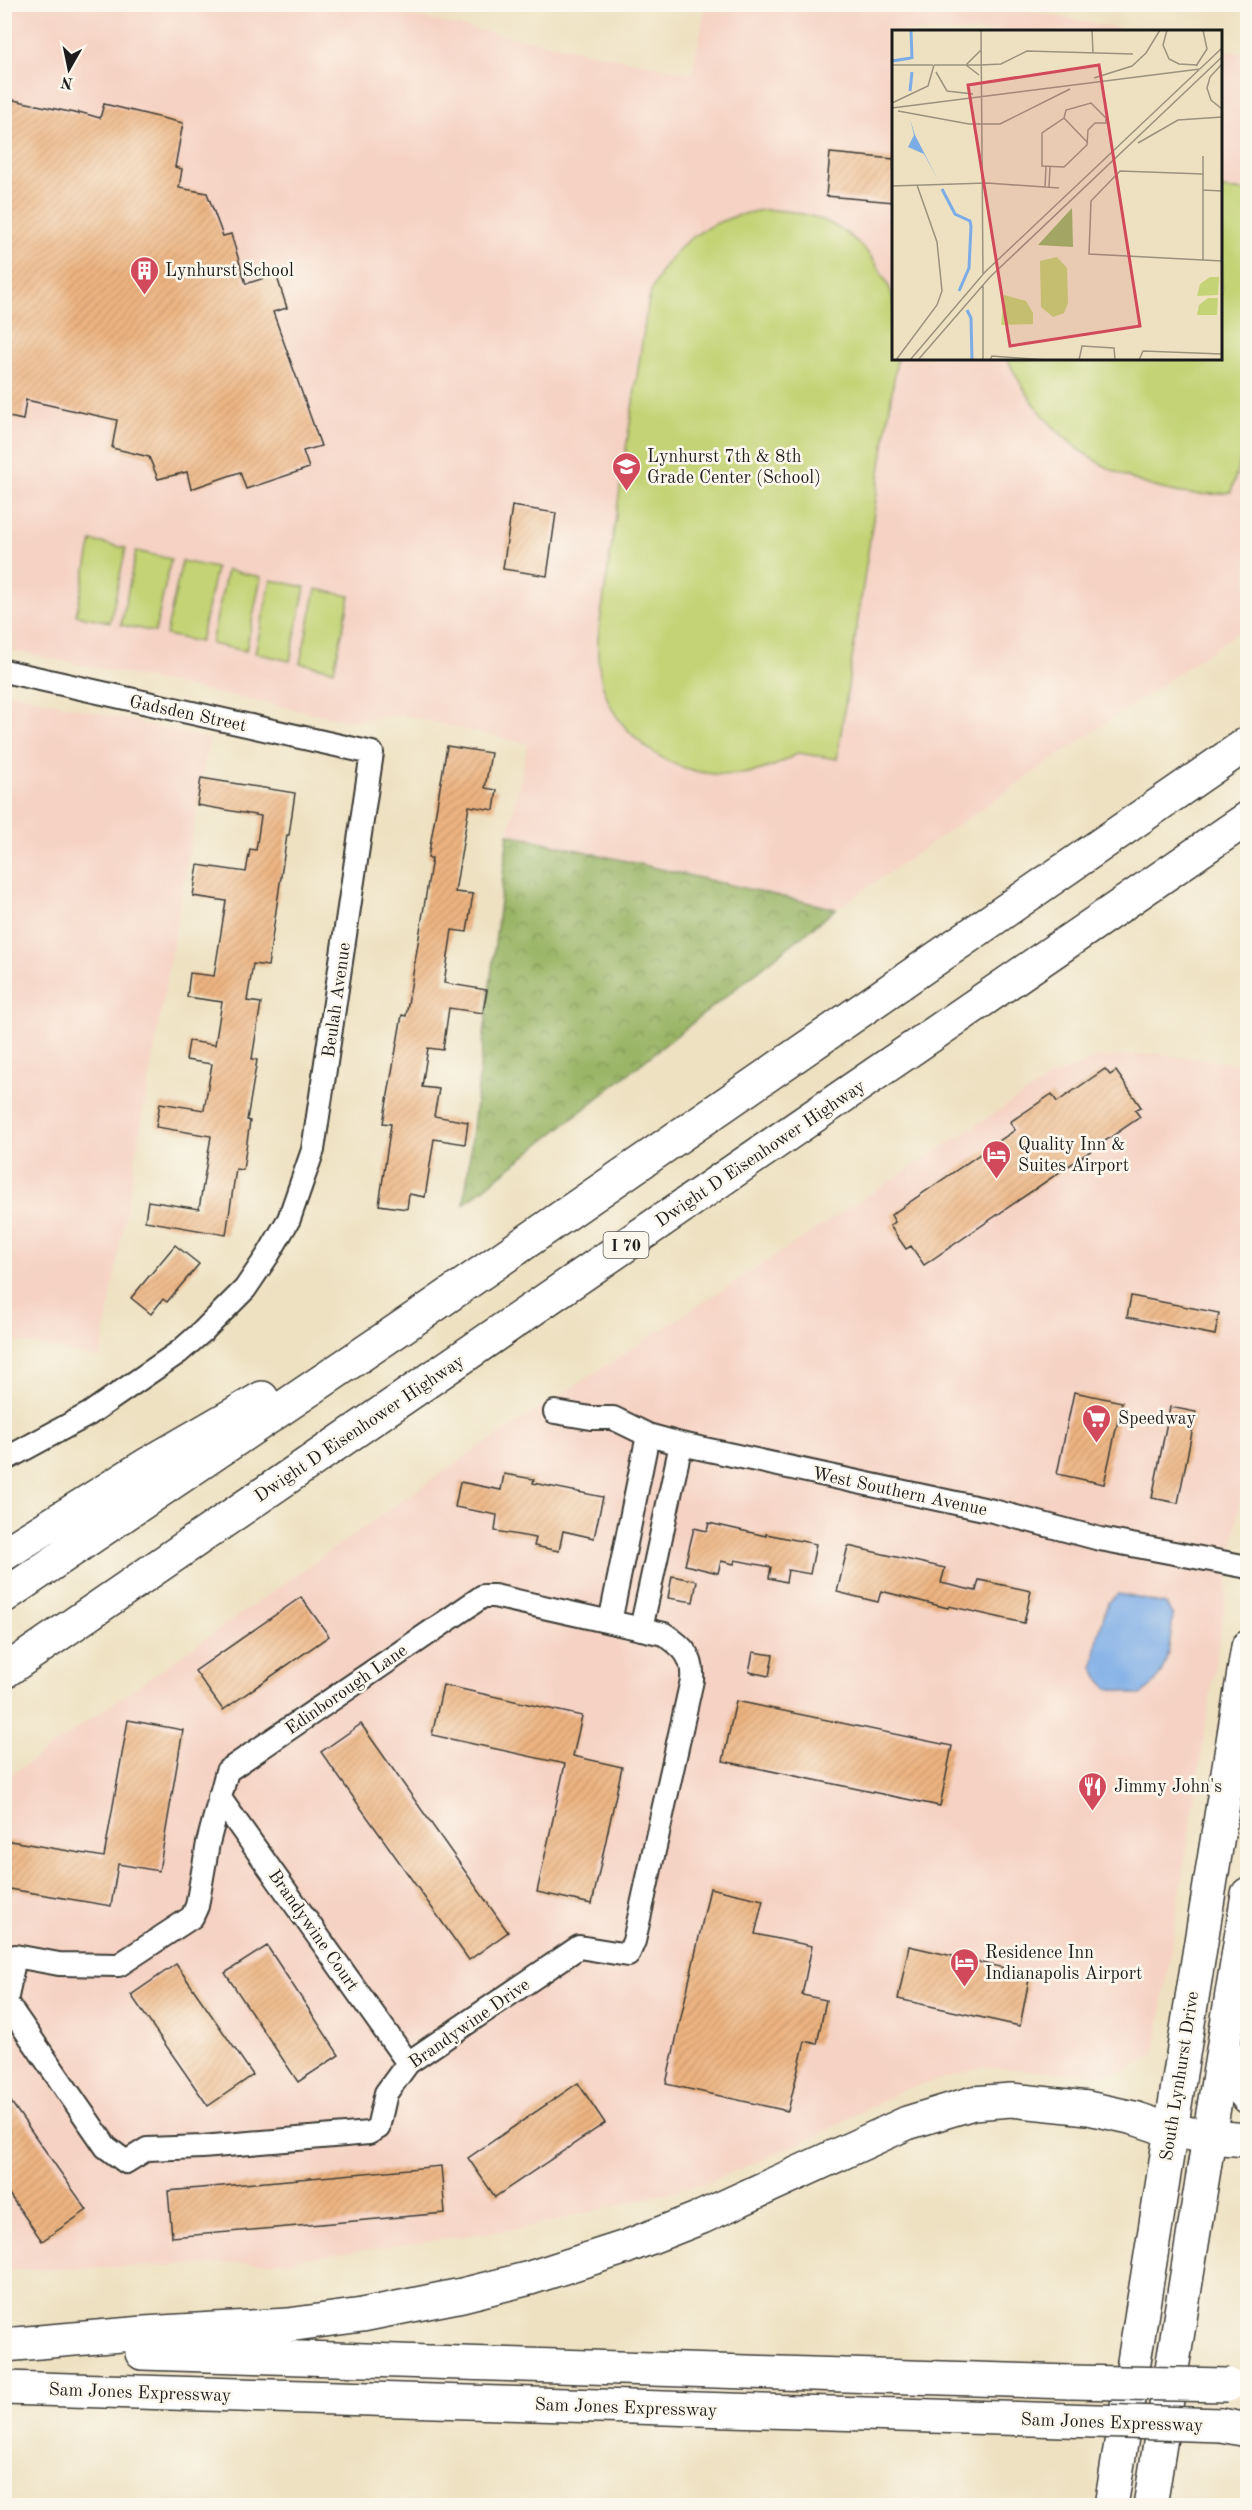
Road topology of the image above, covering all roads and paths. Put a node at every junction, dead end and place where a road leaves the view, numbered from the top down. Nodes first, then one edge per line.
1 (4, 671) edge
2 (1248, 743) edge
3 (372, 753) joint
4 (1248, 818) edge
5 (426, 1311) junction
6 (555, 1412) dead end
7 (648, 1435) junction
8 (681, 1444) junction
9 (4, 1461) edge
10 (4, 1554) edge
11 (1248, 1567) edge
12 (4, 1596) edge
13 (610, 1622) junction
14 (641, 1629) junction
15 (1248, 1647) edge
16 (4, 1672) edge
17 (219, 1797) junction
18 (1248, 1894) edge
19 (15, 1956) joint
20 (1224, 2048) junction
21 (408, 2063) junction
22 (1248, 2097) edge
23 (1170, 2130) junction
24 (1208, 2137) junction
25 (1248, 2140) edge
26 (4, 2347) edge
27 (1238, 2386) edge
28 (4, 2388) edge
29 (122, 2391) junction
30 (4, 2397) edge
31 (1239, 2427) edge
32 (1111, 2505) edge
33 (1150, 2505) edge

1 - 3 street, Gadsden Street
2 - 5 main road
3 - 9 street, Beulah Avenue
4 - 16 main road, Dwight D Eisenhower Highway / I 70
5 - 10 main road
5 - 12 main road
6 - 7 street, West Southern Avenue
7 - 8 street, West Southern Avenue
7 - 13 street
8 - 11 street, West Southern Avenue
8 - 14 street
13 - 14 street, Brandywine Drive
13 - 17 street, Edinborough Lane
14 - 21 street, Brandywine Drive
15 - 23 main road, South Lynhurst Drive
17 - 19 street, Edinborough Lane
17 - 21 street, Brandywine Court
18 - 20 main road
19 - 21 street, Brandywine Drive
20 - 22 main road
20 - 24 main road
23 - 24 main road
23 - 26 main road
23 - 32 main road, South Lynhurst Drive
24 - 25 main road
24 - 33 main road
26 - 27 main road, bridge
28 - 29 main road, Sam Jones Expressway
29 - 30 main road
29 - 31 main road, Sam Jones Expressway, bridge

